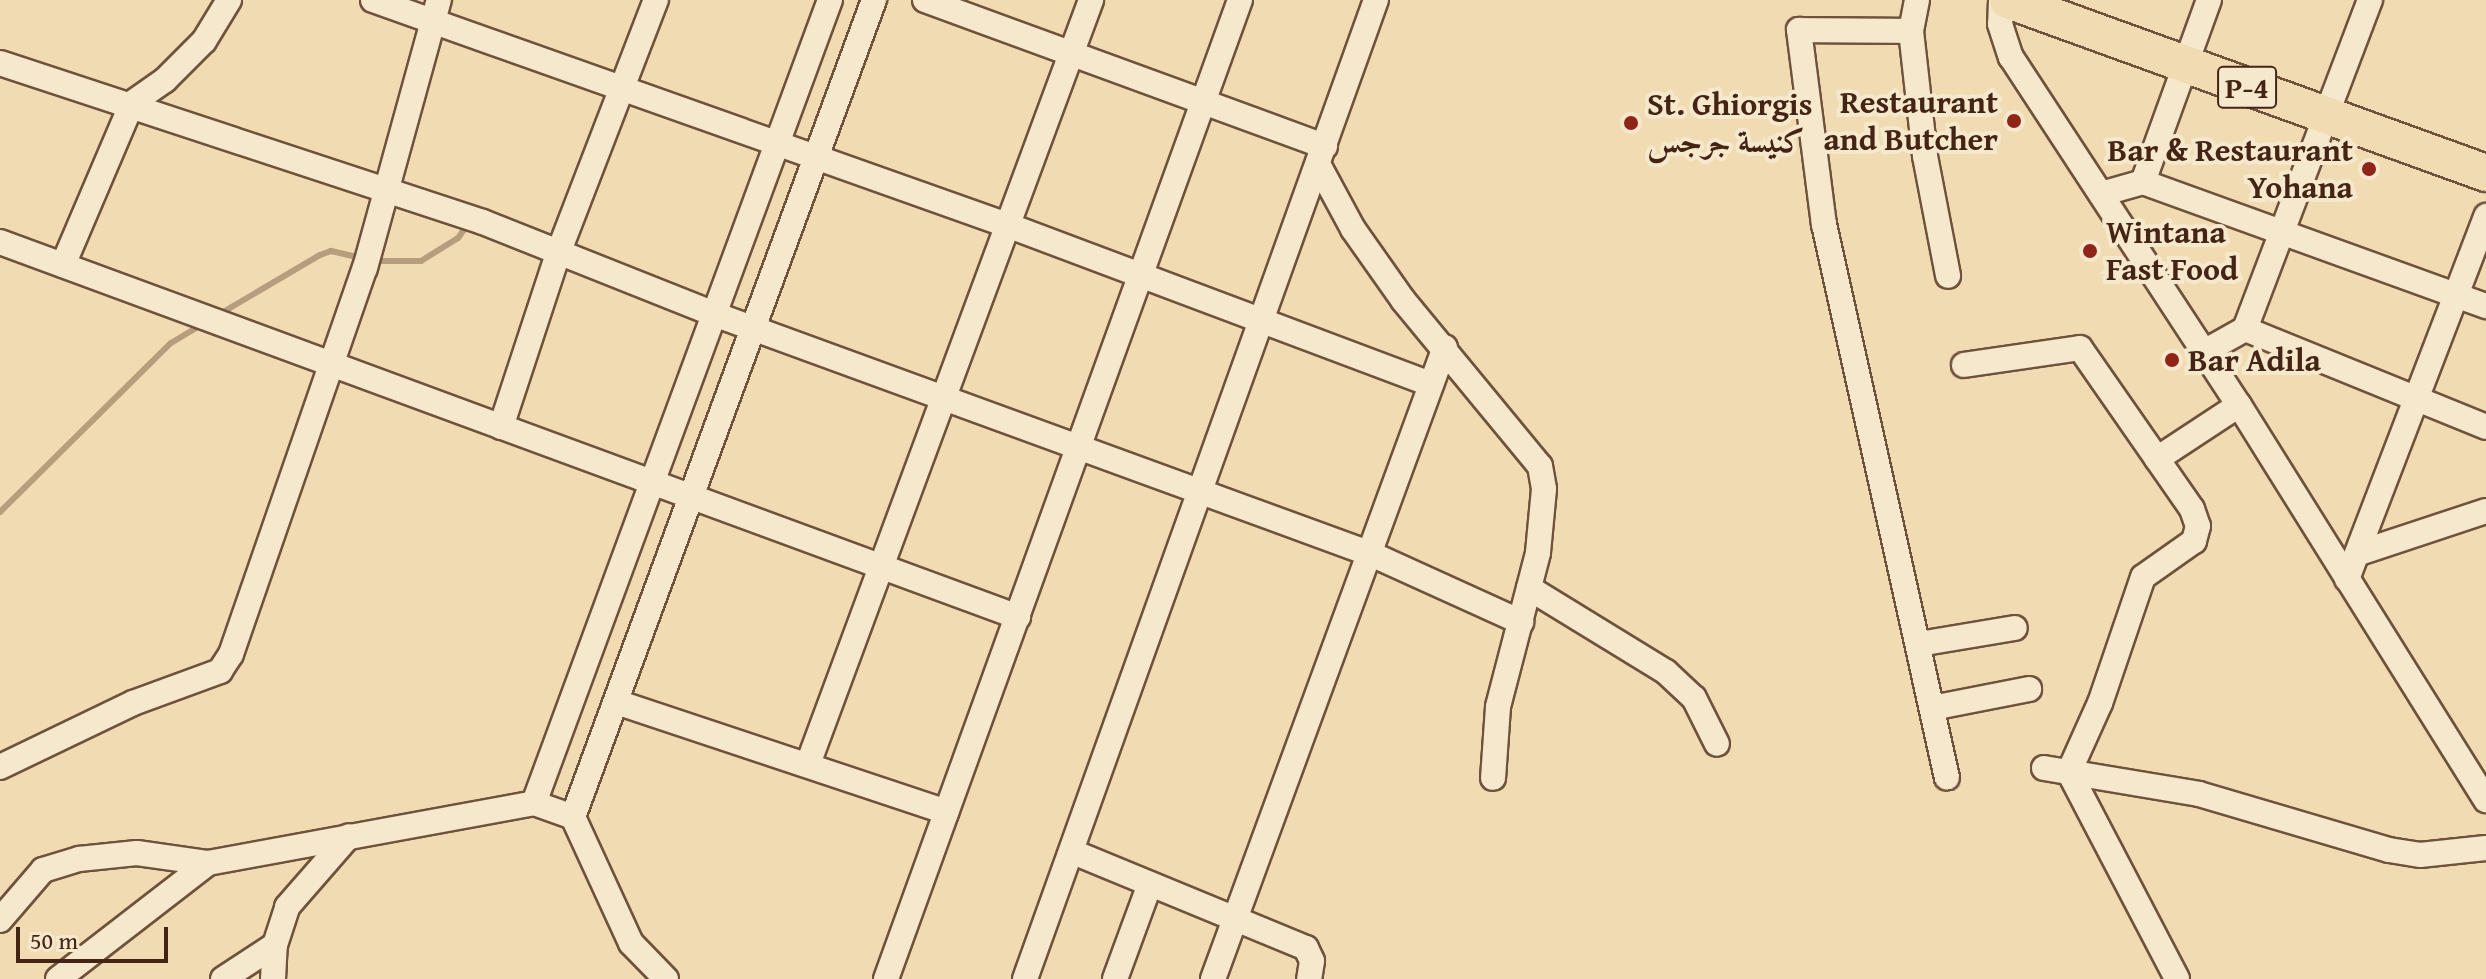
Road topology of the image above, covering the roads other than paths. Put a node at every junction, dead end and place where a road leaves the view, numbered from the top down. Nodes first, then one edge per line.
1 (229, 0) edge
2 (373, 0) edge
3 (656, 0) edge
4 (830, 0) edge
5 (874, 0) edge
6 (925, 0) edge
7 (1091, 0) edge
8 (1240, 0) edge
9 (1376, 0) edge
10 (1917, 0) edge
11 (2001, 0) edge
12 (2008, 0) edge
13 (2209, 0) edge
14 (2370, 0) edge
15 (436, 10) edge
16 (1911, 31) junction
17 (1071, 53) junction
18 (0, 63) edge
19 (2185, 65) junction
20 (623, 88) junction
21 (1203, 101) junction
22 (132, 103) junction
23 (2327, 114) junction
24 (777, 143) junction
25 (815, 156) junction
26 (1322, 156) junction
27 (2486, 173) edge
28 (2143, 182) junction
29 (390, 188) junction
30 (2101, 194) junction
31 (2486, 216) edge
32 (1007, 225) junction
33 (2284, 231) junction
34 (0, 242) edge
35 (559, 251) junction
36 (63, 265) junction
37 (1948, 276) dead end
38 (1139, 278) junction
39 (2456, 295) junction
40 (2486, 306) edge
41 (714, 314) junction
42 (1264, 323) junction
43 (753, 328) junction
44 (2245, 329) junction
45 (1445, 347) junction
46 (2204, 352) junction
47 (327, 365) junction
48 (1964, 365) dead end
49 (1431, 384) junction
50 (943, 398) junction
51 (2417, 399) junction
52 (2239, 405) junction
53 (501, 427) junction
54 (2486, 427) edge
55 (1079, 446) junction
56 (2157, 459) junction
57 (651, 482) junction
58 (1200, 489) junction
59 (691, 497) junction
60 (2486, 511) edge
61 (2359, 553) junction
62 (1371, 554) junction
63 (881, 567) junction
64 (2347, 579) junction
65 (1529, 588) junction
66 (1018, 617) junction
67 (1521, 622) junction
68 (2015, 628) dead end
69 (1919, 644) junction
70 (2029, 689) dead end
71 (616, 702) junction
72 (1932, 708) junction
73 (1717, 744) dead end
74 (808, 764) junction
75 (0, 767) edge
76 (2044, 768) dead end
77 (2069, 772) junction
78 (1493, 778) dead end
79 (1947, 778) dead end
80 (2486, 800) edge
81 (534, 803) junction
82 (946, 812) junction
83 (573, 817) junction
84 (349, 836) junction
85 (2486, 848) edge
86 (1073, 852) junction
87 (208, 863) junction
88 (1150, 884) junction
89 (1236, 916) junction
90 (0, 920) edge
91 (275, 945) junction
92 (58, 979) edge
93 (223, 979) edge
94 (273, 979) edge
95 (666, 979) edge
96 (886, 979) edge
97 (1025, 979) edge
98 (1115, 979) edge
99 (1213, 979) edge
100 (1309, 979) edge
101 (2177, 979) edge

1 - 22 street
2 - 15 street
3 - 20 street
4 - 24 street
5 - 25 street
6 - 17 street
7 - 17 street
8 - 21 street
9 - 26 street
10 - 16 street
11 - 30 street
12 - 19 highway, P-4
13 - 19 street
14 - 23 street
15 - 20 street
15 - 29 street
16 - 37 street
16 - 69 street
17 - 21 street
17 - 32 street
18 - 22 street
19 - 23 highway, P-4
19 - 28 street
20 - 24 street
20 - 35 street
21 - 26 street
21 - 38 street
22 - 29 street
22 - 36 street
23 - 27 highway, P-4
23 - 33 street
24 - 25 street
24 - 41 street
25 - 32 street
25 - 43 street
26 - 42 street
26 - 45 street
28 - 30 street
28 - 33 street
29 - 35 street
29 - 47 street
30 - 46 street
31 - 39 street
32 - 38 street
32 - 50 street
33 - 39 street
33 - 44 street
34 - 36 street
35 - 41 street
35 - 53 street
36 - 47 street
38 - 42 street
38 - 55 street
39 - 40 street
39 - 51 street
41 - 43 street
41 - 57 street
42 - 49 street
42 - 58 street
43 - 50 street
43 - 59 street
44 - 46 street
44 - 51 street
45 - 49 street
45 - 65 street
46 - 52 street
47 - 53 street
47 - 75 street
48 - 56 street
49 - 62 street
50 - 55 street
50 - 63 street
51 - 54 street
51 - 61 street
52 - 56 street
52 - 64 street
53 - 57 street
55 - 58 street
55 - 66 street
56 - 77 street
57 - 59 street
57 - 81 street
58 - 62 street
58 - 86 street
59 - 63 street
59 - 71 street
60 - 61 street
61 - 64 street
62 - 67 street
62 - 89 street
63 - 66 street
63 - 74 street
64 - 80 street
65 - 67 street
65 - 73 street
66 - 82 street
67 - 78 street
68 - 69 street
69 - 72 street
70 - 72 street
71 - 74 street
71 - 83 street
72 - 79 street
74 - 82 street
76 - 77 street
77 - 85 street
77 - 101 street
81 - 83 street
81 - 84 street
82 - 96 street
83 - 95 street
84 - 87 street
84 - 91 street
86 - 88 street
86 - 97 street
87 - 90 street
87 - 92 street
88 - 89 street
88 - 98 street
89 - 99 street
89 - 100 street
91 - 93 street
91 - 94 street

